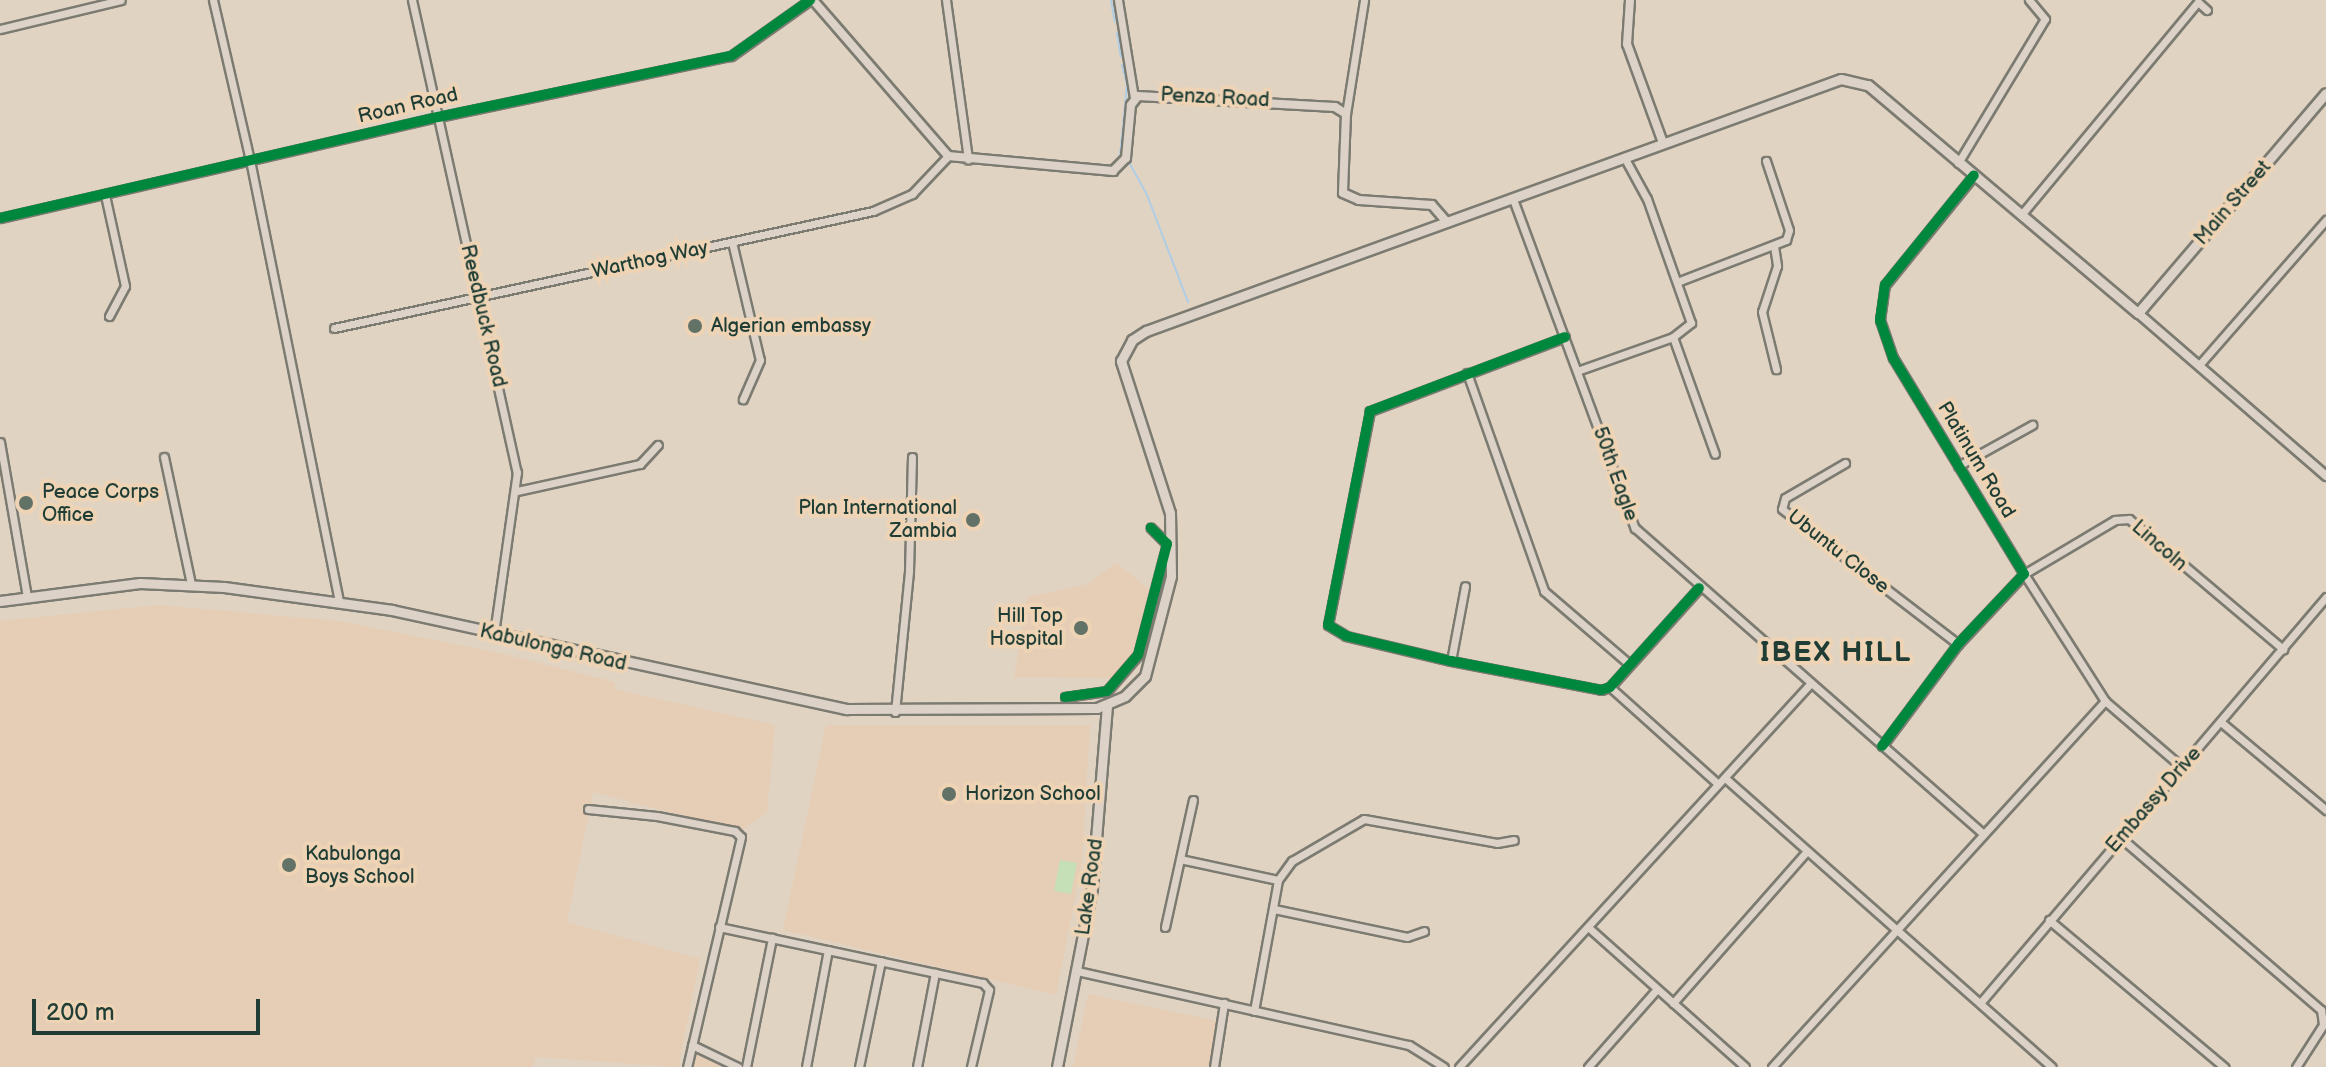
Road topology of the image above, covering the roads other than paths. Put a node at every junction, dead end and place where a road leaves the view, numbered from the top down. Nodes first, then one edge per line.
1 (121, 0) edge
2 (213, 0) edge
3 (412, 0) edge
4 (811, 0) edge
5 (946, 0) edge
6 (1118, 0) edge
7 (1364, 0) edge
8 (1630, 0) edge
9 (2029, 0) edge
10 (2197, 1) edge
11 (2207, 10) dead end
12 (0, 29) edge
13 (2326, 93) edge
14 (1134, 98) junction
15 (1346, 114) junction
16 (438, 117) junction
17 (1663, 143) junction
18 (948, 156) junction
19 (1624, 157) junction
20 (968, 159) junction
21 (250, 160) junction
22 (1766, 161) dead end
23 (1958, 163) junction
24 (1974, 175) junction
25 (105, 195) junction
26 (1513, 199) junction
27 (2021, 215) junction
28 (0, 218) edge
29 (2326, 220) edge
30 (1447, 222) junction
31 (732, 242) junction
32 (1774, 246) junction
33 (1677, 282) junction
34 (479, 297) junction
35 (2138, 313) junction
36 (109, 316) dead end
37 (334, 328) dead end
38 (1565, 337) junction
39 (1673, 337) junction
40 (2199, 365) junction
41 (1776, 369) dead end
42 (1577, 371) junction
43 (1467, 373) junction
44 (743, 399) dead end
45 (2032, 425) dead end
46 (0, 442) edge
47 (658, 445) dead end
48 (1715, 454) dead end
49 (164, 457) dead end
50 (912, 457) dead end
51 (1845, 463) dead end
52 (1958, 466) junction
53 (2326, 476) edge
54 (517, 491) junction
55 (1151, 528) dead end
56 (2024, 574) junction
57 (191, 584) junction
58 (1465, 586) dead end
59 (1699, 588) junction
60 (27, 597) junction
61 (2326, 597) edge
62 (0, 601) edge
63 (339, 601) junction
64 (494, 634) junction
65 (1958, 644) junction
66 (2283, 649) junction
67 (1451, 661) junction
68 (1628, 663) junction
69 (1809, 685) junction
70 (1610, 687) junction
71 (1065, 697) dead end
72 (2105, 701) junction
73 (1107, 706) junction
74 (895, 712) junction
75 (2222, 723) junction
76 (1882, 746) junction
77 (2183, 768) junction
78 (1722, 781) junction
79 (1193, 800) dead end
80 (588, 809) dead end
81 (2326, 810) edge
82 (1982, 833) junction
83 (2121, 838) junction
84 (1514, 840) dead end
85 (1806, 852) junction
86 (1180, 859) junction
87 (1278, 880) junction
88 (1274, 909) junction
89 (2049, 920) junction
90 (719, 927) junction
91 (1165, 927) dead end
92 (1588, 927) junction
93 (1897, 928) junction
94 (1424, 931) dead end
95 (772, 938) junction
96 (828, 950) junction
97 (881, 961) junction
98 (1077, 971) junction
99 (935, 973) junction
100 (1657, 989) junction
101 (1981, 1002) junction
102 (1224, 1003) junction
103 (1673, 1003) junction
104 (1254, 1011) junction
105 (692, 1045) junction
106 (687, 1067) edge
107 (738, 1067) edge
108 (746, 1067) edge
109 (806, 1067) edge
110 (859, 1067) edge
111 (917, 1067) edge
112 (971, 1067) edge
113 (1057, 1067) edge
114 (1214, 1067) edge
115 (1444, 1067) edge
116 (1459, 1067) edge
117 (1588, 1067) edge
118 (1745, 1067) edge
119 (1772, 1067) edge
120 (2052, 1067) edge
121 (2224, 1067) edge
122 (2296, 1067) edge

1 - 12 street
2 - 21 street
3 - 16 street, Reedbuck Road
4 - 16 street, Roan Road
4 - 18 street
5 - 20 street
6 - 14 street
7 - 15 street
8 - 17 street
9 - 23 street
10 - 11 street
10 - 27 street
13 - 35 main road, Main Street
14 - 15 street, Penza Road
14 - 20 street, Penza Road
15 - 30 street
16 - 21 street, Roan Road
16 - 34 street, Reedbuck Road
17 - 19 main road
17 - 23 main road
18 - 20 street, Penza Road
18 - 31 street, Warthog Way
19 - 26 main road
19 - 33 street
21 - 25 street, Roan Road
21 - 63 street
22 - 32 street
23 - 24 main road
24 - 27 main road
24 - 52 street, Platinum Road
25 - 28 street, Roan Road
25 - 36 street
26 - 30 main road
26 - 38 street, 50th Eagle
27 - 35 main road
29 - 40 street
30 - 73 main road
31 - 34 street, Warthog Way
31 - 44 street
32 - 33 street
32 - 41 street
33 - 39 street
34 - 37 street, Warthog Way
34 - 54 street, Reedbuck Road
35 - 40 street
38 - 42 street, 50th Eagle
38 - 43 street
39 - 42 street
39 - 48 street
40 - 53 street
42 - 59 street, 50th Eagle
43 - 67 street
43 - 68 street
45 - 52 street
46 - 60 street
47 - 54 street
49 - 57 street
50 - 74 street
51 - 65 street, Ubuntu Close
52 - 56 street, Platinum Road
54 - 64 street, Reedbuck Road
55 - 71 street
56 - 65 street
56 - 66 street, Lincoln
56 - 72 street, Platinum Road
57 - 60 main road, Kabulonga Road
57 - 63 main road, Kabulonga Road
58 - 67 street
59 - 68 street
59 - 69 street, 50th Eagle
60 - 62 main road, Kabulonga Road
61 - 66 street, Embassy Drive
63 - 64 main road, Kabulonga Road
64 - 74 main road, Kabulonga Road
65 - 76 street
66 - 75 street, Embassy Drive
67 - 70 street
68 - 70 street
69 - 76 street, 50th Eagle
69 - 78 street
70 - 78 street
72 - 77 street, Platinum Road
72 - 82 street
73 - 74 main road, Kabulonga Road
73 - 98 main road, Lake Road
75 - 77 street, Embassy Drive
75 - 81 street
76 - 82 street, 50th Eagle
77 - 83 street, Embassy Drive
78 - 85 street
78 - 92 street
79 - 86 street
80 - 90 street
82 - 93 street
83 - 89 street, Embassy Drive
83 - 122 street
84 - 87 street
85 - 93 street
85 - 103 street
86 - 87 street
86 - 91 street
87 - 88 street
88 - 94 street
88 - 104 street
89 - 101 street, Embassy Drive
89 - 121 street
90 - 95 street
90 - 105 street
92 - 100 street
92 - 116 street
93 - 101 street
93 - 119 street
95 - 96 street
95 - 108 street
96 - 97 street
96 - 109 street
97 - 99 street
97 - 110 street
98 - 102 street
98 - 113 main road, Lake Road
99 - 111 street
99 - 112 street
100 - 103 street
100 - 117 street
101 - 120 street
102 - 104 street
102 - 114 street
103 - 118 street
104 - 115 street
105 - 106 street
105 - 107 street

